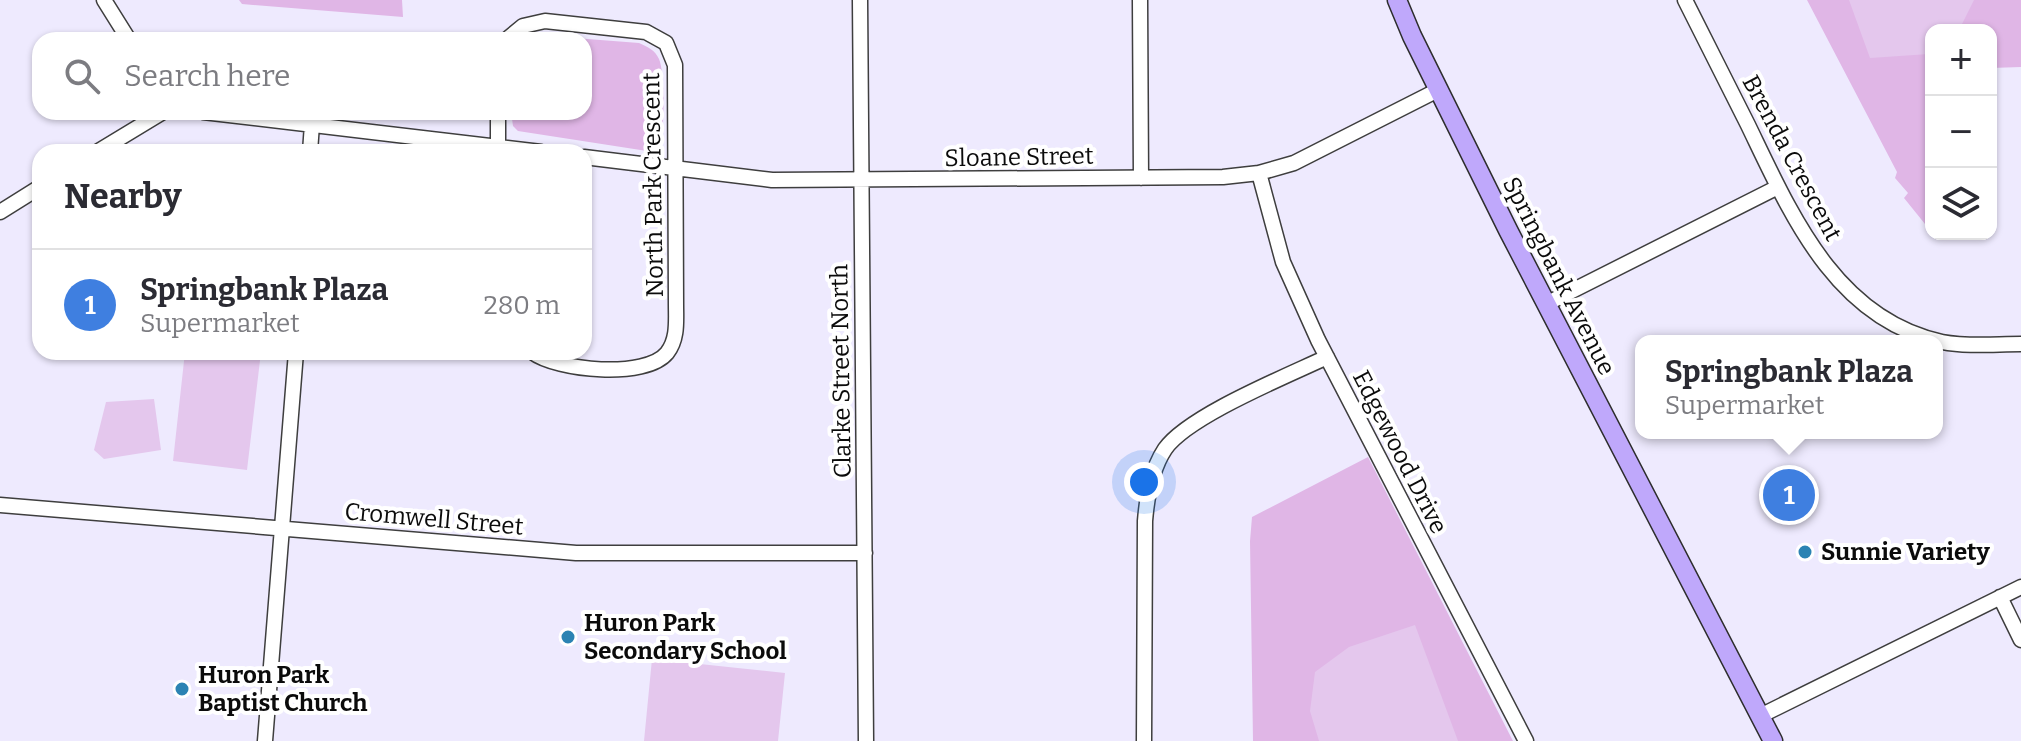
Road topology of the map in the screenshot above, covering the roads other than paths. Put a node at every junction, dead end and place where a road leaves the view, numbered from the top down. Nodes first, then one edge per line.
1 (104, 0) edge
2 (860, 0) edge
3 (1140, 0) edge
4 (1397, 0) edge
5 (1685, 0) edge
6 (124, 32) edge
7 (516, 32) edge
8 (1438, 90) junction
9 (150, 120) edge
10 (276, 120) edge
11 (498, 120) edge
12 (312, 124) junction
13 (110, 144) edge
14 (311, 144) edge
15 (461, 144) edge
16 (498, 144) edge
17 (592, 158) edge
18 (675, 168) junction
19 (1259, 173) junction
20 (1141, 178) junction
21 (861, 181) junction
22 (1778, 187) junction
23 (32, 192) edge
24 (0, 212) edge
25 (1546, 304) junction
26 (1918, 335) edge
27 (1943, 342) edge
28 (2021, 344) edge
29 (1327, 357) junction
30 (295, 360) edge
31 (546, 360) edge
32 (0, 505) edge
33 (284, 530) junction
34 (865, 553) junction
35 (2021, 587) edge
36 (2000, 597) junction
37 (2021, 640) edge
38 (1760, 716) junction
39 (265, 741) edge
40 (866, 741) edge
41 (1144, 741) edge
42 (1526, 741) edge
43 (1773, 741) edge

1 - 6 street
2 - 21 street, Clarke Street North
3 - 20 street
4 - 8 main road, Springbank Avenue
5 - 22 street, Brenda Crescent
7 - 18 street, North Park Crescent
8 - 19 street, Sloane Street
8 - 25 main road, Springbank Avenue
9 - 13 street
10 - 12 street
11 - 16 street
12 - 14 street
12 - 15 street
17 - 18 street, Sloane Street
18 - 21 street, Sloane Street
18 - 31 street, North Park Crescent
19 - 20 street, Sloane Street
19 - 29 street, Edgewood Drive
20 - 21 street, Sloane Street
21 - 34 street, Clarke Street North
22 - 25 street
22 - 26 street, Brenda Crescent
23 - 24 street
25 - 38 main road, Springbank Avenue
27 - 28 street, Brenda Crescent
29 - 41 street
29 - 42 street, Edgewood Drive
30 - 33 street
32 - 33 street, Cromwell Street
33 - 34 street, Cromwell Street
33 - 39 street
34 - 40 street, Clarke Street North
35 - 36 street
36 - 37 street
36 - 38 street
38 - 43 main road, Springbank Avenue

